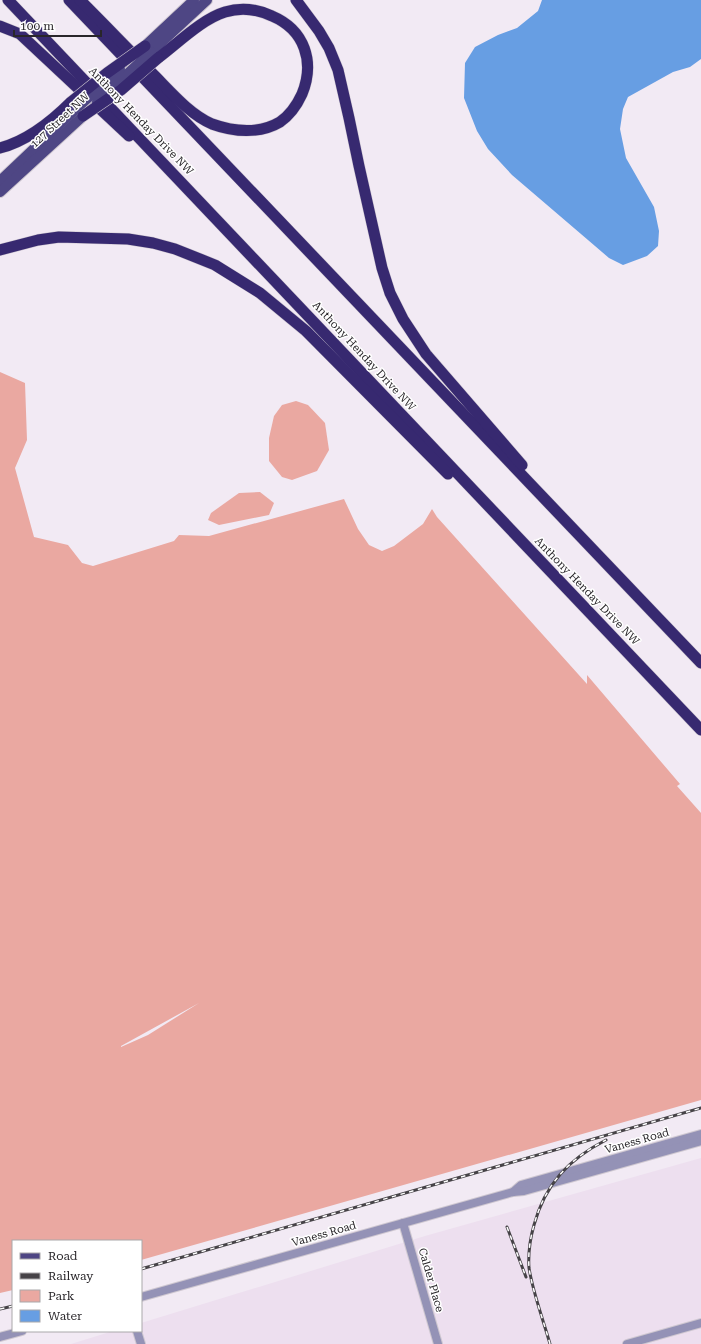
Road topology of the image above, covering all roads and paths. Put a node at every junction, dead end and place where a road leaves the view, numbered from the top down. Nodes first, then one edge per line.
1 (8, 0) edge
2 (69, 0) edge
3 (80, 0) edge
4 (194, 0) edge
5 (207, 0) edge
6 (299, 3) edge
7 (0, 26) edge
8 (151, 52) junction
9 (78, 108) junction
10 (0, 148) edge
11 (0, 181) edge
12 (0, 192) edge
13 (214, 216) junction
14 (0, 250) edge
15 (584, 541) junction
16 (542, 563) junction
17 (701, 663) edge
18 (701, 730) edge
19 (701, 1134) edge
20 (701, 1141) edge
21 (513, 1192) junction
22 (403, 1223) junction
23 (142, 1297) edge
24 (701, 1323) edge
25 (18, 1332) edge
26 (137, 1332) edge
27 (0, 1337) edge
28 (650, 1341) edge
29 (141, 1344) edge
30 (438, 1344) edge
31 (627, 1344) edge

1 - 13 highway, Anthony Henday Drive NW
2 - 15 highway
3 - 8 highway
4 - 8 main road
5 - 8 main road
6 - 15 highway
7 - 13 highway
8 - 9 highway, bridge
8 - 9 highway, bridge
9 - 10 highway
9 - 11 main road, 127 Street NW
9 - 12 main road, 127 Street NW
13 - 16 highway, Anthony Henday Drive NW
14 - 16 highway
15 - 17 highway
16 - 18 highway, Anthony Henday Drive NW
19 - 21 street, Vaness Road
20 - 21 street, Vaness Road
21 - 22 street, Vaness Road
22 - 23 street, Vaness Road
22 - 30 street, Calder Place
24 - 28 street
25 - 27 street
26 - 29 street
28 - 31 street

